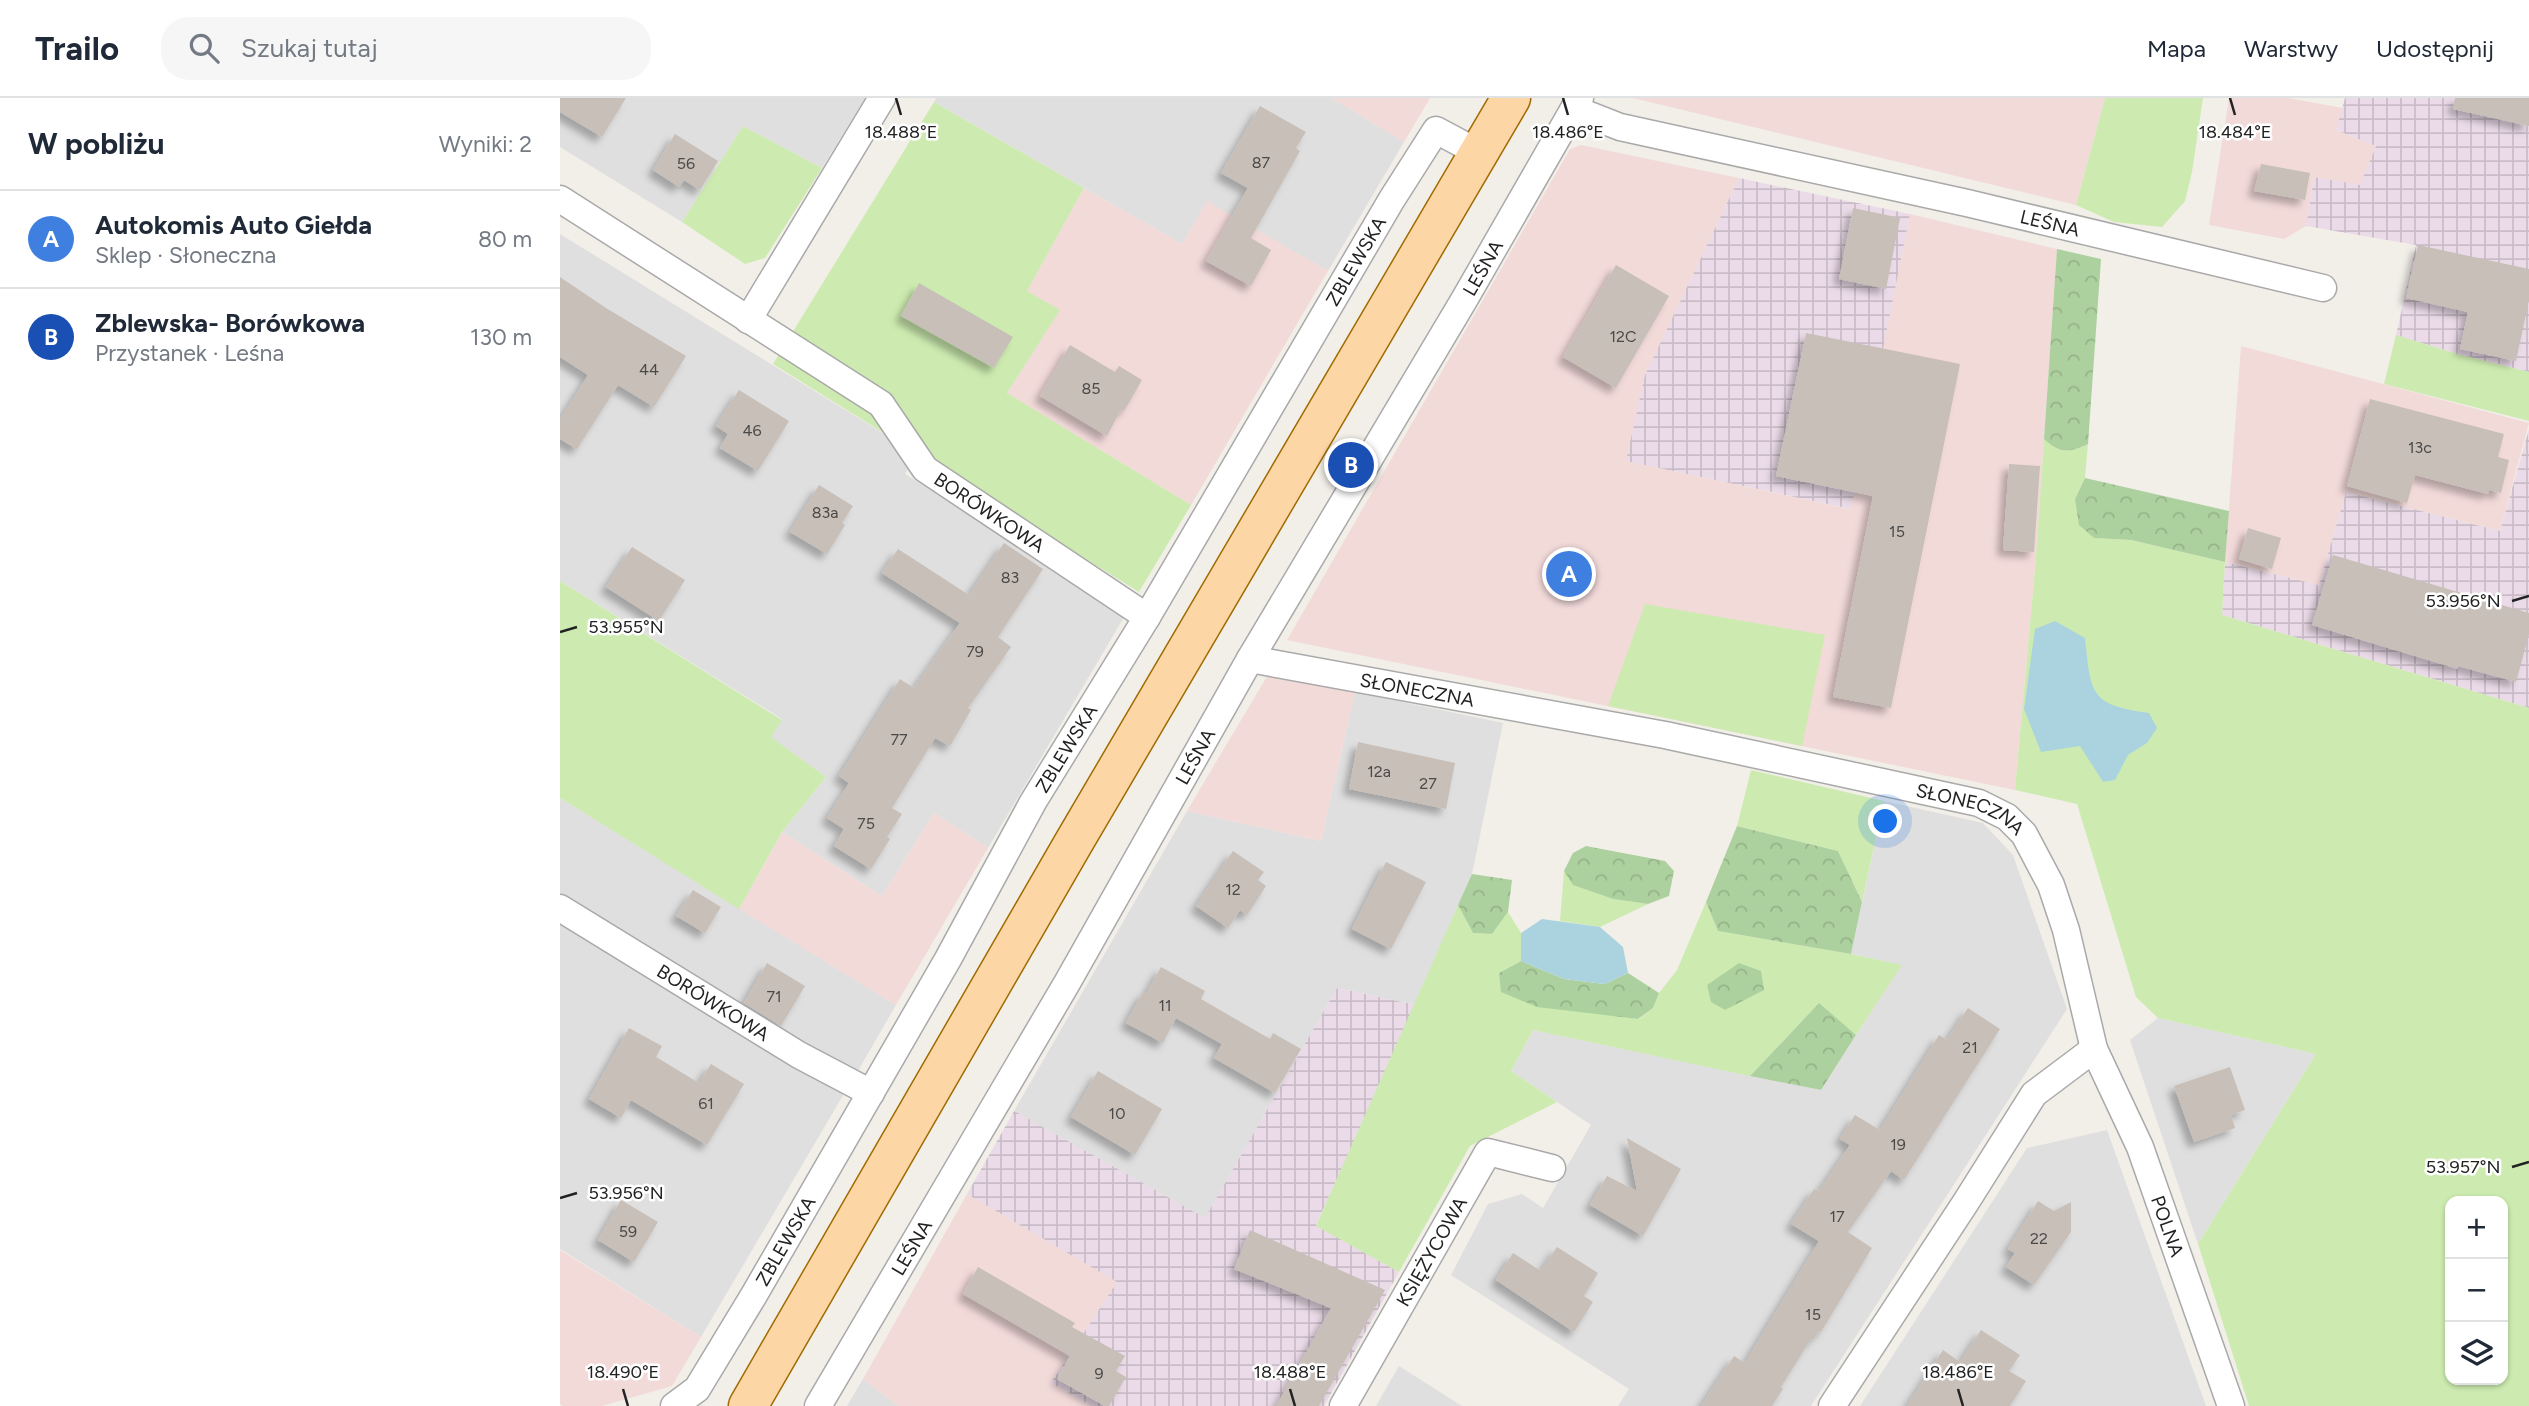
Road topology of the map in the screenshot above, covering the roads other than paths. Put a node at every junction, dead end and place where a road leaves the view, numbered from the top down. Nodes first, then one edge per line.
1 (882, 98) edge
2 (1511, 98) edge
3 (1577, 104) edge
4 (1479, 153) junction
5 (560, 199) edge
6 (2323, 288) dead end
7 (748, 320) junction
8 (1147, 617) junction
9 (1250, 659) junction
10 (560, 908) edge
11 (2094, 1049) junction
12 (871, 1093) junction
13 (1552, 1168) dead end
14 (674, 1406) edge
15 (748, 1406) edge
16 (818, 1406) edge
17 (1343, 1406) edge
18 (1832, 1406) edge
19 (2231, 1406) edge

1 - 7 street
2 - 4 main road
3 - 6 street, LEŚNA
3 - 9 street, LEŚNA
4 - 8 street, ZBLEWSKA
4 - 15 main road
5 - 7 street, BORÓWKOWA
7 - 8 street, BORÓWKOWA
8 - 12 street, ZBLEWSKA
9 - 11 street, SŁONECZNA
9 - 16 street, LEŚNA
10 - 12 street, BORÓWKOWA
11 - 18 street
11 - 19 street, POLNA
12 - 14 street, ZBLEWSKA
13 - 17 street, KSIĘŻYCOWA

